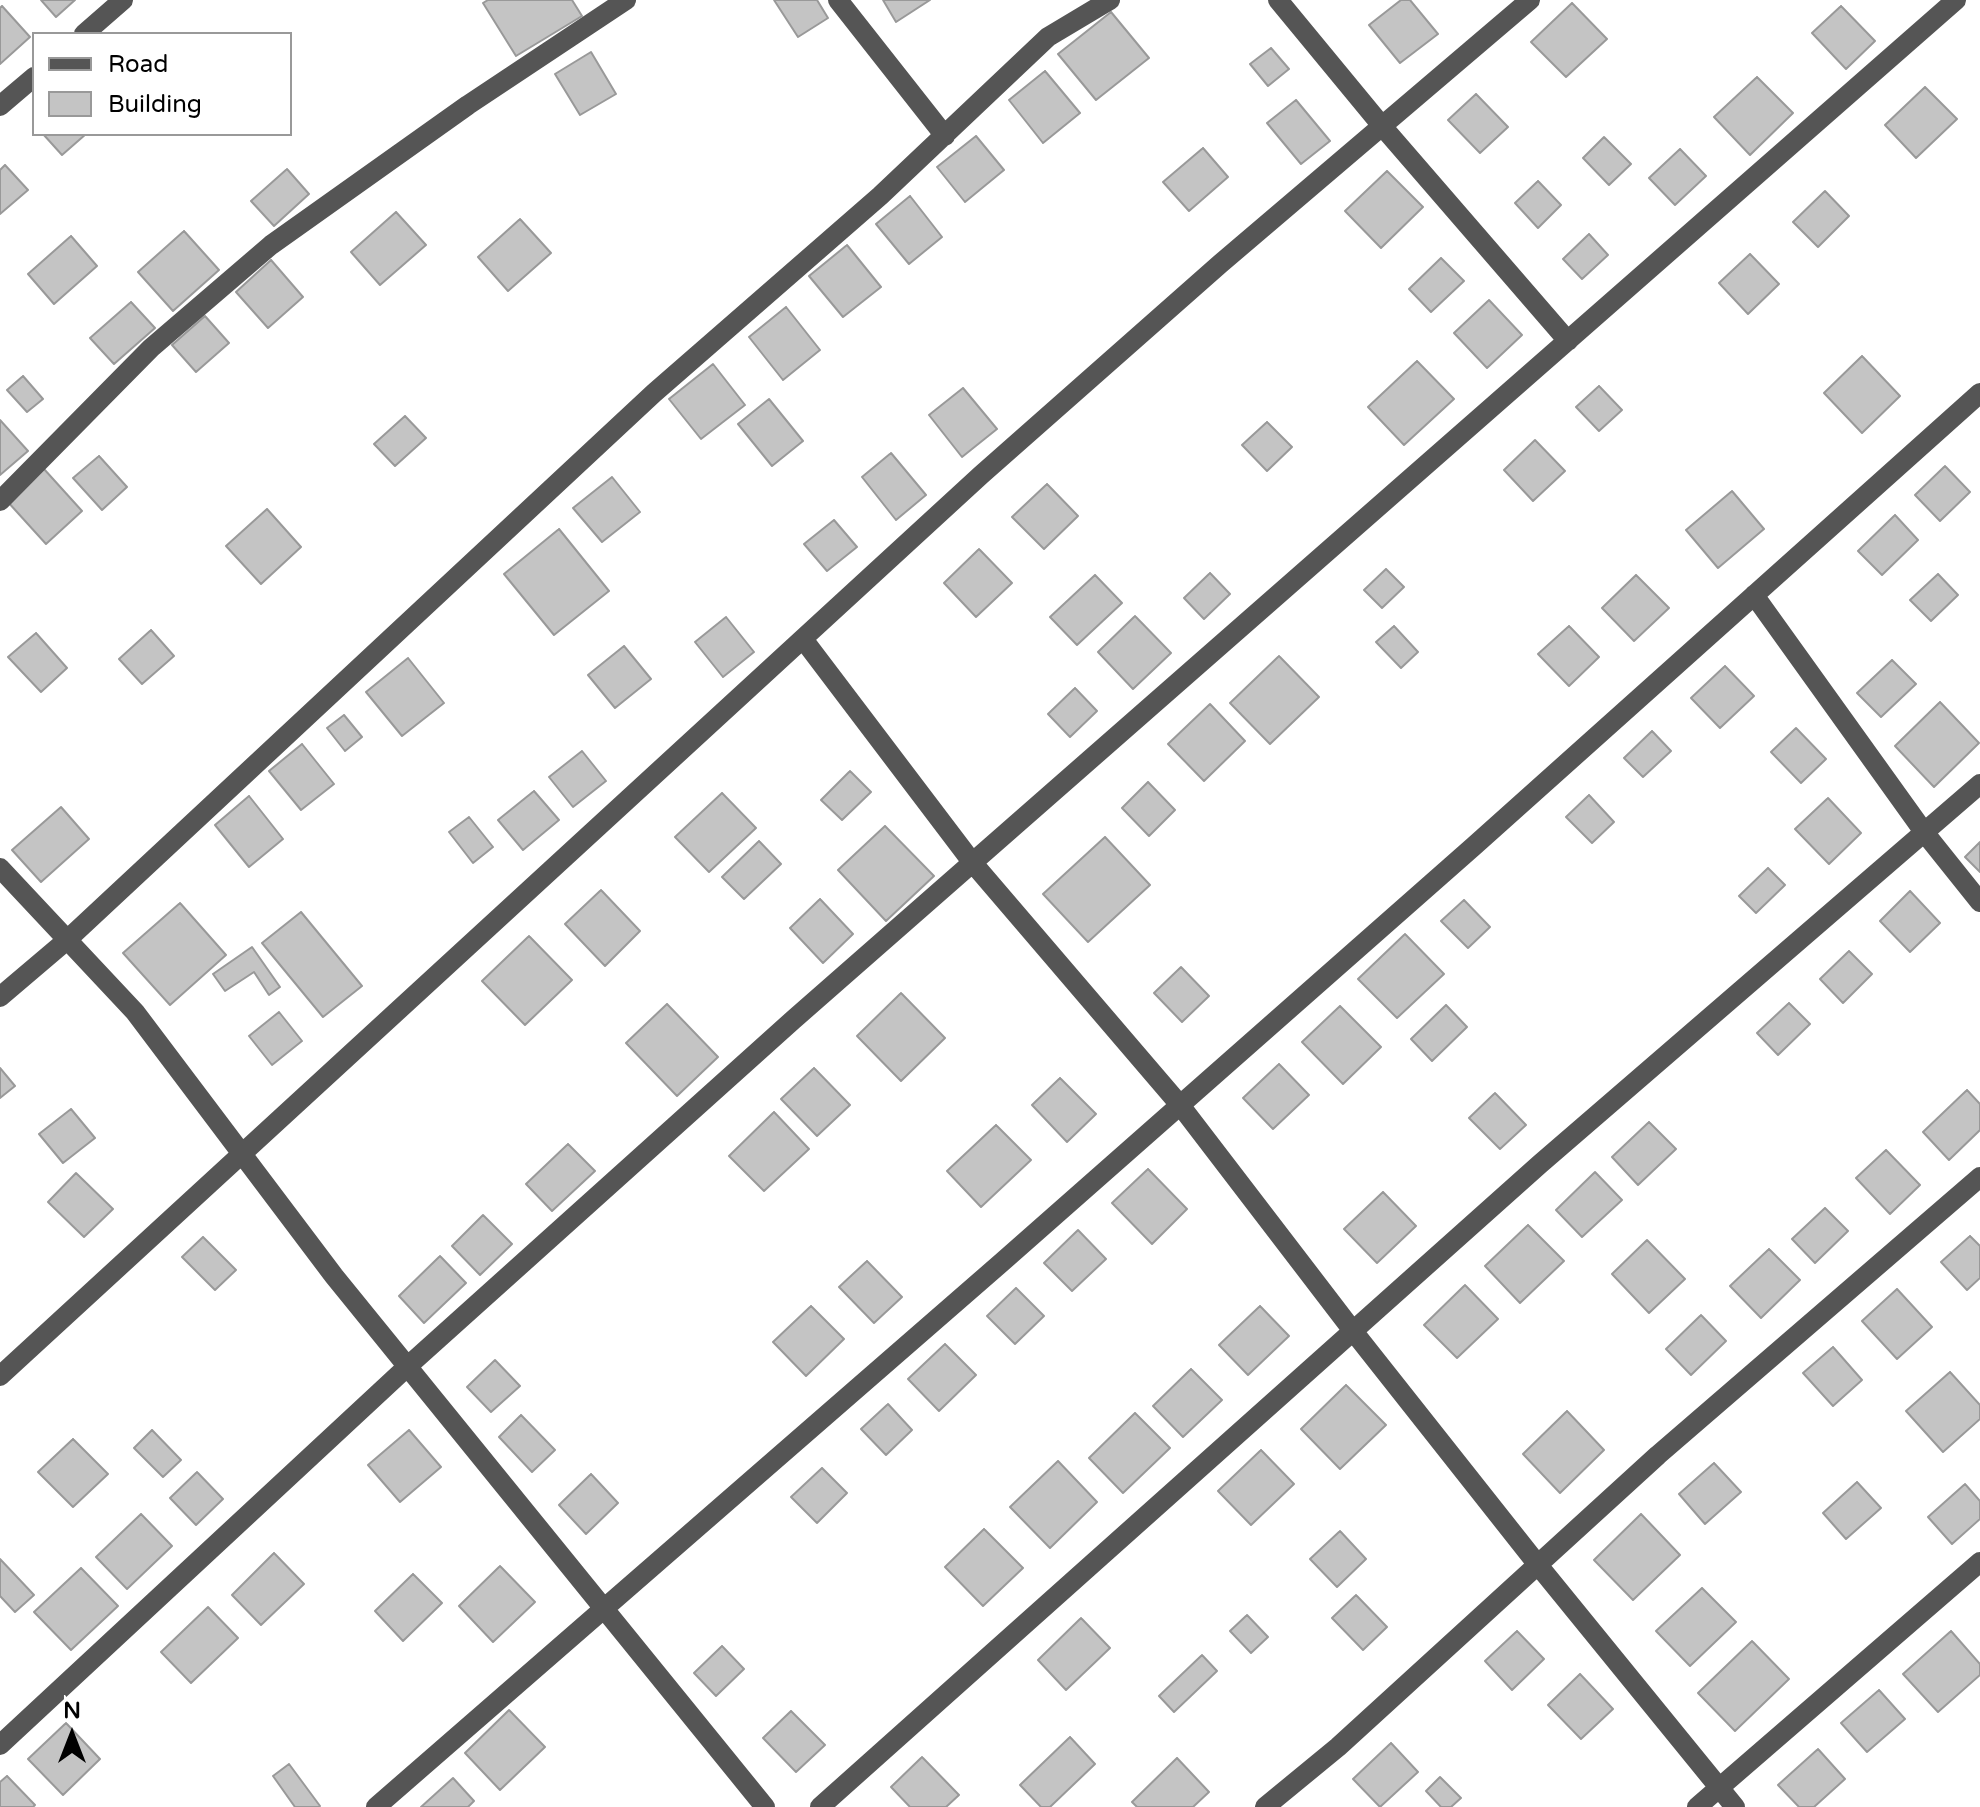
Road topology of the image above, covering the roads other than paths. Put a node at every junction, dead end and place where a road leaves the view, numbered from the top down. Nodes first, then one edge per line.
1 (123, 0) edge
2 (626, 0) edge
3 (838, 0) edge
4 (1110, 0) edge
5 (1278, 0) edge
6 (1530, 0) edge
7 (1956, 0) edge
8 (86, 32) edge
9 (32, 79) edge
10 (0, 106) edge
11 (1382, 126) junction
12 (945, 136) junction
13 (1568, 341) junction
14 (1980, 393) edge
15 (0, 501) edge
16 (1754, 595) junction
17 (803, 639) junction
18 (1980, 784) edge
19 (1924, 832) junction
20 (972, 862) junction
21 (0, 868) edge
22 (1980, 902) edge
23 (67, 940) junction
24 (0, 997) edge
25 (1180, 1105) junction
26 (243, 1155) junction
27 (1980, 1177) edge
28 (1353, 1331) junction
29 (408, 1366) junction
30 (0, 1376) edge
31 (1980, 1562) edge
32 (1538, 1565) junction
33 (606, 1608) junction
34 (0, 1745) edge
35 (1719, 1788) junction
36 (376, 1807) edge
37 (765, 1807) edge
38 (820, 1807) edge
39 (1265, 1807) edge
40 (1697, 1807) edge
41 (1735, 1807) edge

1 - 8 street
2 - 15 street
3 - 12 street
4 - 12 street
5 - 11 street
6 - 11 street
7 - 13 street
9 - 10 street
11 - 13 street
11 - 17 street
12 - 23 street
13 - 20 street
14 - 16 street
16 - 19 street
16 - 25 street
17 - 20 street
17 - 26 street
18 - 19 street
19 - 22 street
19 - 28 street
20 - 25 street
20 - 29 street
21 - 23 street
23 - 24 street
23 - 26 street
25 - 28 street
25 - 33 street
26 - 29 street
26 - 30 street
27 - 32 street
28 - 32 street
28 - 38 street
29 - 33 street
29 - 34 street
31 - 35 street
32 - 35 street
32 - 39 street
33 - 36 street
33 - 37 street
35 - 40 street
35 - 41 street

